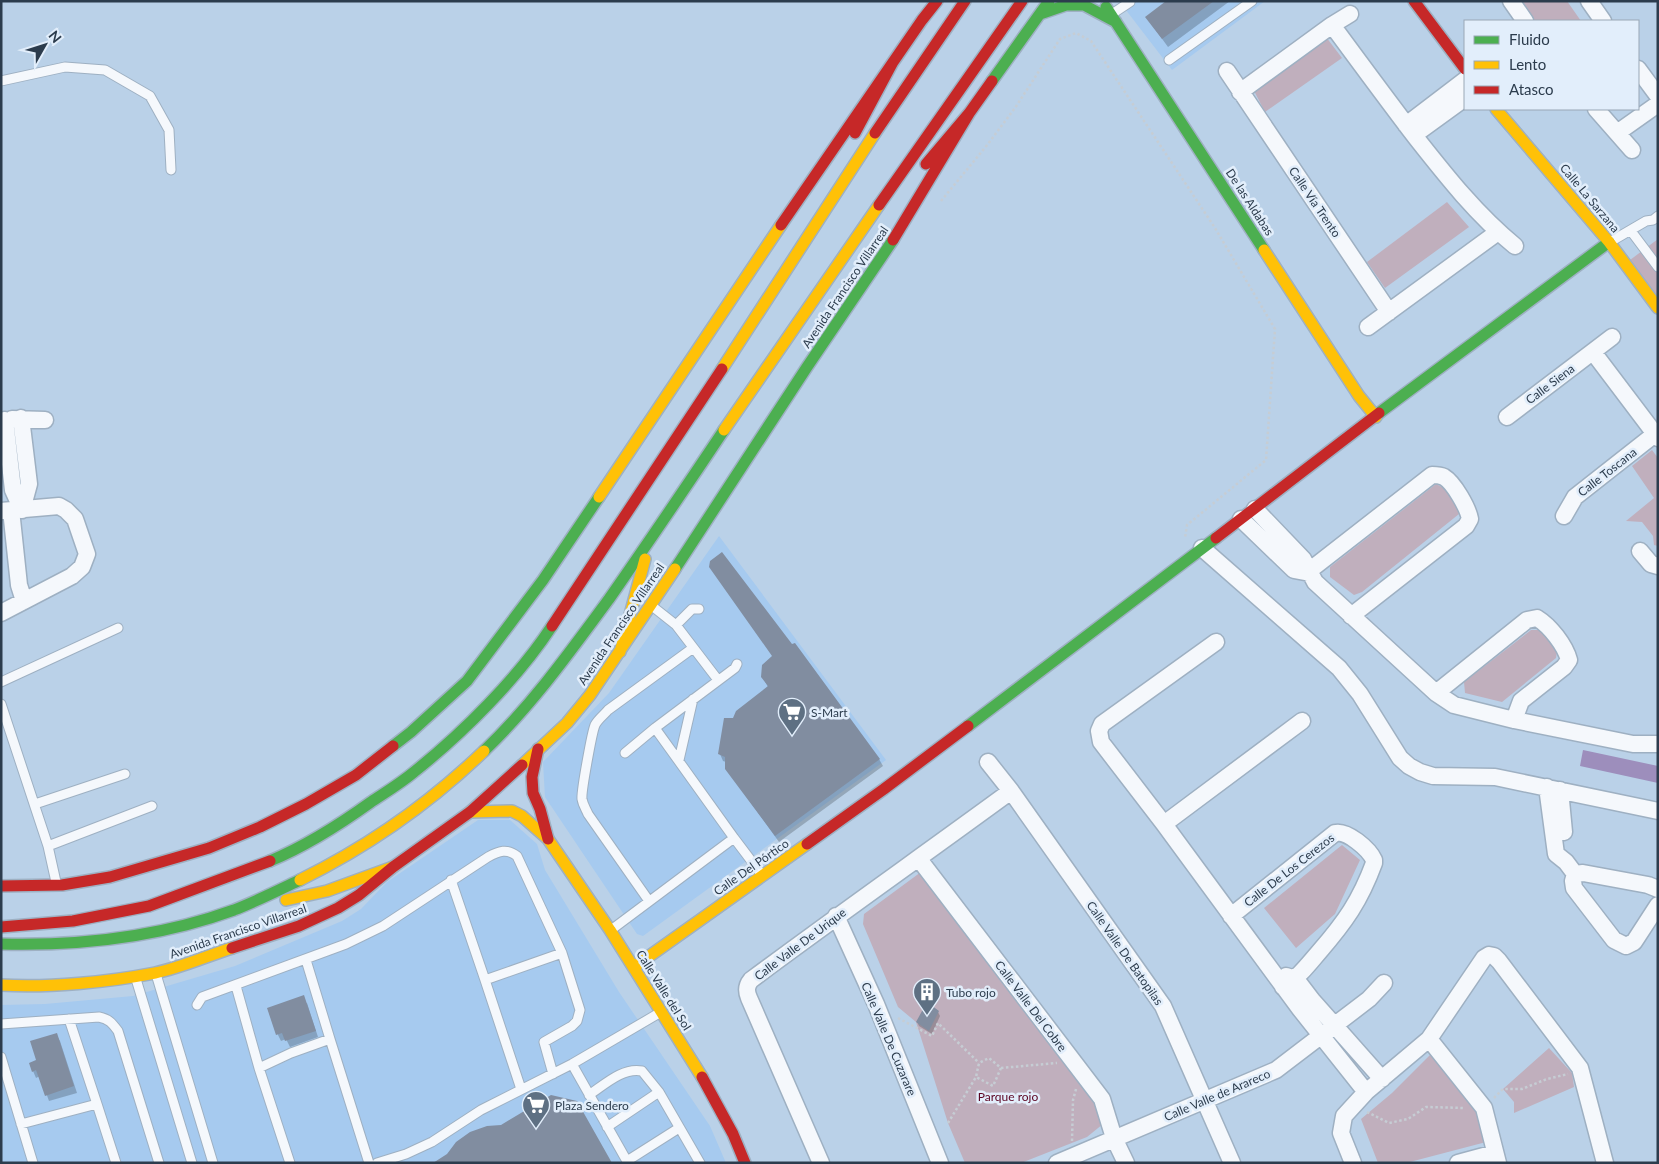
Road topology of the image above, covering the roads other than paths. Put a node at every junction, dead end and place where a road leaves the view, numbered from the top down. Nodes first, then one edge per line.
1 (937, 1) edge
2 (965, 1) edge
3 (1022, 1) edge
4 (1050, 1) edge
5 (1103, 1) edge
6 (1130, 1) edge
7 (1252, 1) edge
8 (1414, 1) edge
9 (1511, 1) edge
10 (1589, 1) edge
11 (1040, 14) junction
12 (1350, 14) dead end
13 (1114, 18) junction
14 (1524, 20) edge
15 (1603, 20) edge
16 (1332, 25) junction
17 (1169, 60) dead end
18 (893, 62) junction
19 (1464, 68) edge
20 (1639, 69) edge
21 (1227, 71) dead end
22 (1, 81) edge
23 (1464, 81) edge
24 (1240, 92) junction
25 (1658, 96) edge
26 (1464, 99) edge
27 (1658, 104) edge
28 (1497, 110) edge
29 (1597, 110) edge
30 (970, 112) junction
31 (1410, 130) junction
32 (1617, 133) junction
33 (1632, 150) dead end
34 (844, 153) dead end
35 (170, 170) dead end
36 (918, 173) dead end
37 (827, 187) dead end
38 (905, 188) dead end
39 (1656, 220) edge
40 (1631, 231) junction
41 (1498, 232) junction
42 (1609, 242) junction
43 (1515, 246) dead end
44 (792, 264) junction
45 (1658, 267) edge
46 (821, 286) junction
47 (1658, 308) edge
48 (1390, 312) junction
49 (1368, 327) dead end
50 (1612, 337) dead end
51 (1593, 352) junction
52 (1376, 417) junction
53 (22, 418) junction
54 (1506, 418) dead end
55 (3, 420) edge
56 (45, 420) dead end
57 (1656, 436) edge
58 (1255, 509) junction
59 (12, 510) edge
60 (1564, 516) dead end
61 (1241, 519) junction
62 (650, 541) junction
63 (1202, 548) junction
64 (1640, 551) dead end
65 (1658, 566) edge
66 (1310, 573) junction
67 (24, 601) junction
68 (651, 606) junction
69 (698, 609) dead end
70 (1, 612) edge
71 (1351, 616) junction
72 (676, 625) junction
73 (118, 628) dead end
74 (1216, 642) dead end
75 (693, 648) junction
76 (620, 652) junction
77 (738, 664) dead end
78 (718, 680) junction
79 (1, 682) edge
80 (1436, 692) junction
81 (693, 699) junction
82 (1, 704) edge
83 (1514, 720) junction
84 (1302, 722) dead end
85 (656, 728) junction
86 (1658, 744) edge
87 (538, 750) junction
88 (625, 753) dead end
89 (679, 760) junction
90 (988, 762) dead end
91 (125, 774) dead end
92 (1554, 789) junction
93 (1011, 791) junction
94 (35, 804) junction
95 (152, 806) dead end
96 (1658, 811) edge
97 (470, 812) junction
98 (1164, 824) junction
99 (734, 838) junction
100 (548, 839) junction
101 (48, 846) junction
102 (919, 859) junction
103 (393, 867) junction
104 (1571, 868) junction
105 (762, 876) junction
106 (451, 880) junction
107 (56, 885) junction
108 (1, 886) edge
109 (1658, 890) edge
110 (649, 901) junction
111 (248, 904) junction
112 (1658, 905) edge
113 (836, 916) junction
114 (1231, 916) junction
115 (1, 928) edge
116 (610, 930) junction
117 (1, 944) edge
118 (562, 953) junction
119 (306, 960) junction
120 (634, 967) junction
121 (156, 973) junction
122 (135, 976) junction
123 (485, 980) junction
124 (1289, 983) junction
125 (1384, 983) dead end
126 (1, 985) edge
127 (236, 986) junction
128 (197, 1005) dead end
129 (661, 1012) junction
130 (69, 1019) junction
131 (1, 1024) edge
132 (1335, 1026) junction
133 (1320, 1036) junction
134 (330, 1039) junction
135 (1429, 1039) junction
136 (1, 1058) edge
137 (572, 1064) junction
138 (259, 1068) junction
139 (553, 1074) junction
140 (1382, 1079) junction
141 (521, 1089) junction
142 (659, 1092) junction
143 (1366, 1092) junction
144 (589, 1095) junction
145 (1205, 1099) junction
146 (97, 1104) junction
147 (21, 1124) junction
148 (607, 1127) junction
149 (679, 1128) junction
150 (1114, 1138) junction
151 (1496, 1158) edge
152 (628, 1162) edge
153 (698, 1162) edge
154 (33, 1163) edge
155 (116, 1163) edge
156 (159, 1163) edge
157 (192, 1163) edge
158 (213, 1163) edge
159 (290, 1163) edge
160 (370, 1163) edge
161 (378, 1163) edge
162 (745, 1163) edge
163 (821, 1163) edge
164 (940, 1163) edge
165 (1057, 1163) edge
166 (1126, 1163) edge
167 (1232, 1163) edge
168 (1353, 1163) edge
169 (1458, 1163) edge
170 (1605, 1163) edge

1 - 18 main road
2 - 44 main road
3 - 46 main road, Avenida Francisco Villarreal
4 - 11 main road, Avenida Francisco Villarreal
5 - 13 main road, De las Aldabas
6 - 13 lane
7 - 17 lane
8 - 19 main road
9 - 14 street
10 - 15 street
11 - 13 main road
11 - 30 main road, Avenida Francisco Villarreal
12 - 16 street
13 - 52 main road, De las Aldabas
16 - 24 street
16 - 31 street
18 - 34 main road
18 - 107 main road
20 - 25 street
21 - 24 street, Calle Vía Trento
22 - 35 lane
23 - 31 street
24 - 48 street, Calle Vía Trento
26 - 31 street
27 - 32 street
28 - 42 main road, Calle La Sarzana
29 - 32 street
30 - 36 main road
30 - 68 main road, Avenida Francisco Villarreal
31 - 41 street
32 - 33 street
37 - 44 main road
38 - 46 main road
39 - 40 lane
40 - 42 lane
40 - 45 lane
41 - 43 street
41 - 48 street
42 - 47 main road, Calle La Sarzana
42 - 52 main road, Calle Del Pórtico
44 - 115 main road
46 - 62 main road, Avenida Francisco Villarreal
48 - 49 street
50 - 51 street, Calle Siena
51 - 54 street, Calle Siena
51 - 57 street
52 - 58 main road, Calle Del Pórtico
53 - 55 street
53 - 56 street
53 - 59 street
55 - 59 street
57 - 60 street, Calle Toscana
58 - 61 main road, Calle Del Pórtico
58 - 66 street
59 - 67 street
59 - 67 street
61 - 63 main road, Calle Del Pórtico
61 - 66 street
62 - 76 main road
62 - 111 main road, Avenida Francisco Villarreal
63 - 92 street
63 - 105 main road, Calle Del Pórtico
64 - 65 street
66 - 71 street
66 - 71 street
67 - 70 street
68 - 72 lane
68 - 76 main road, Avenida Francisco Villarreal
69 - 72 lane
71 - 80 street
72 - 75 lane
73 - 79 lane
74 - 98 street, Calle De Los Cerezos
75 - 78 lane
75 - 110 lane
76 - 87 main road, Avenida Francisco Villarreal
77 - 78 lane
78 - 81 lane
80 - 83 street
80 - 83 street
81 - 85 lane
81 - 89 lane
82 - 94 lane
83 - 86 street
84 - 98 street
85 - 88 lane
85 - 89 lane
87 - 97 main road, Avenida Francisco Villarreal
87 - 100 main road, Calle Valle del Sol
89 - 99 lane
90 - 93 street, Calle Valle De Batopilas
91 - 94 lane
92 - 96 street
92 - 104 street
93 - 102 street, Calle Valle De Urique
93 - 145 street, Calle Valle De Batopilas
94 - 101 lane
95 - 101 lane
97 - 100 main road, Calle Valle del Sol
97 - 103 main road, Avenida Francisco Villarreal
98 - 114 street, Calle De Los Cerezos
99 - 105 lane
99 - 110 lane
100 - 116 main road, Calle Valle del Sol
101 - 107 lane
102 - 113 street, Calle Valle De Urique
102 - 150 street, Calle Valle Del Cobre
103 - 111 main road
103 - 121 main road, Avenida Francisco Villarreal
104 - 109 street
104 - 112 street
105 - 120 main road, Calle Del Pórtico
106 - 118 lane
106 - 119 lane
106 - 123 lane
107 - 108 main road
110 - 116 lane
111 - 117 main road, Avenida Francisco Villarreal
113 - 163 street, Calle Valle De Urique
113 - 164 street, Calle Valle De Cuzarare
114 - 124 street, Calle De Los Cerezos
114 - 124 street, Calle De Los Cerezos
116 - 120 main road, Calle Valle del Sol
118 - 123 lane
118 - 139 lane
119 - 127 lane
119 - 134 lane
120 - 129 main road, Calle Valle del Sol
121 - 122 main road, Avenida Francisco Villarreal
121 - 158 lane
122 - 126 main road, Avenida Francisco Villarreal
122 - 157 lane
123 - 141 lane
124 - 132 street, Calle De Los Cerezos
124 - 133 street, Calle De Los Cerezos
125 - 132 street, Calle Valle de Arareco
127 - 128 lane
127 - 138 lane
129 - 137 lane
129 - 162 main road, Calle Valle del Sol
130 - 131 lane
130 - 146 lane
130 - 156 lane
132 - 133 street, Calle Valle de Arareco
132 - 140 street, Calle De Los Cerezos
133 - 143 street, Calle De Los Cerezos
133 - 145 street, Calle Valle de Arareco
134 - 138 lane
134 - 160 lane
135 - 140 street
135 - 151 street
135 - 170 street
136 - 147 lane
137 - 139 lane
137 - 144 lane
138 - 159 lane
139 - 141 lane
140 - 143 street
141 - 161 lane
142 - 144 lane
142 - 148 lane
142 - 149 lane
143 - 168 street
144 - 148 lane
145 - 150 street, Calle Valle de Arareco
145 - 167 street, Calle Valle De Batopilas
146 - 147 lane
146 - 155 lane
147 - 154 lane
148 - 152 lane
149 - 152 lane
149 - 153 lane
150 - 165 street, Calle Valle de Arareco
150 - 166 street, Calle Valle Del Cobre
151 - 169 street

